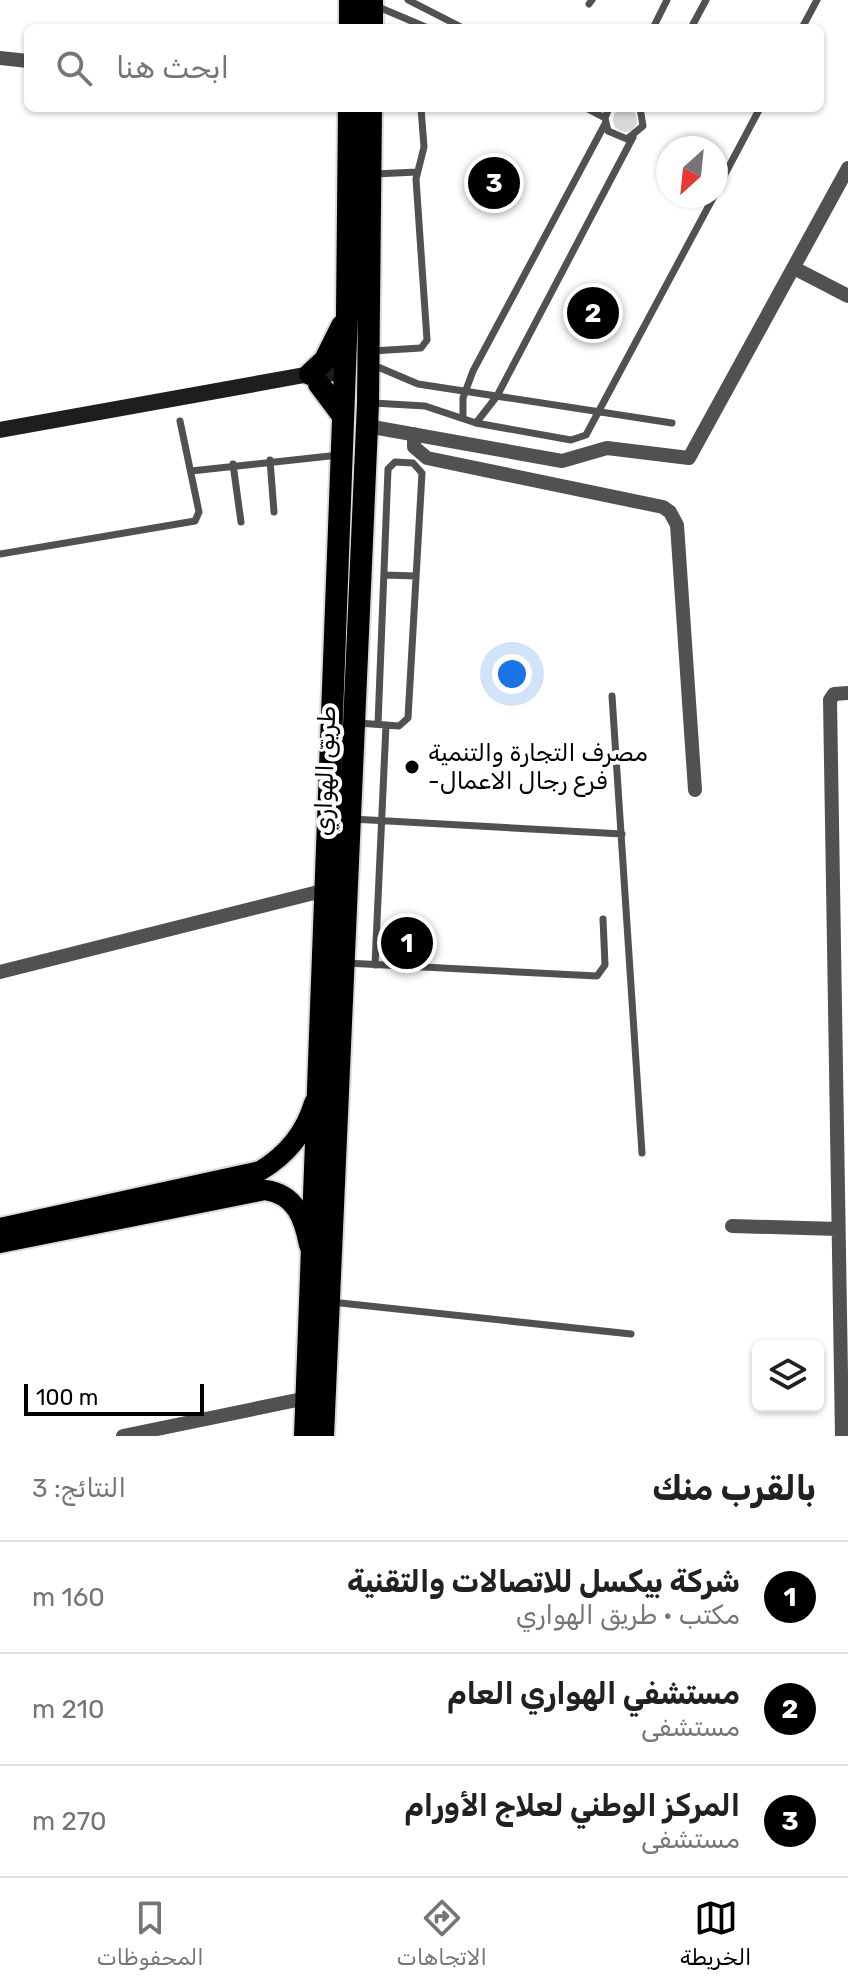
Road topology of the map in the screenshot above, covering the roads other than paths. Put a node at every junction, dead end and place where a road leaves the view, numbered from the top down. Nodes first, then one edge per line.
1 (408, 0) edge
2 (667, 0) edge
3 (706, 0) edge
4 (813, 1) edge
5 (361, 2) edge
6 (352, 24) edge
7 (370, 24) edge
8 (418, 24) edge
9 (455, 24) edge
10 (655, 24) edge
11 (693, 24) edge
12 (804, 24) edge
13 (0, 58) edge
14 (24, 61) edge
15 (349, 112) edge
16 (371, 112) edge
17 (421, 112) edge
18 (592, 112) edge
19 (608, 112) edge
20 (642, 112) edge
21 (647, 112) edge
22 (758, 112) edge
23 (644, 118) junction
24 (605, 121) junction
25 (633, 137) junction
26 (848, 168) edge
27 (728, 169) edge
28 (417, 172) junction
29 (371, 174) junction
30 (708, 208) edge
31 (794, 268) junction
32 (848, 296) edge
33 (347, 314) junction
34 (369, 357) junction
35 (310, 379) junction
36 (345, 380) junction
37 (465, 391) junction
38 (497, 396) junction
39 (368, 403) junction
40 (600, 412) junction
41 (343, 416) junction
42 (463, 418) junction
43 (180, 421) dead end
44 (476, 423) junction
45 (672, 423) dead end
46 (367, 426) junction
47 (0, 430) edge
48 (414, 434) junction
49 (342, 455) junction
50 (270, 460) junction
51 (233, 464) junction
52 (191, 471) junction
53 (274, 512) dead end
54 (241, 522) dead end
55 (0, 554) edge
56 (384, 575) junction
57 (416, 576) junction
58 (848, 693) edge
59 (612, 696) dead end
60 (353, 722) junction
61 (382, 724) junction
62 (340, 784) junction
63 (695, 790) dead end
64 (350, 819) junction
65 (379, 820) junction
66 (622, 834) junction
67 (831, 847) junction
68 (848, 847) edge
69 (326, 890) junction
70 (603, 919) dead end
71 (343, 963) junction
72 (375, 965) junction
73 (0, 972) edge
74 (317, 1087) junction
75 (642, 1153) dead end
76 (732, 1226) dead end
77 (0, 1228) edge
78 (841, 1236) edge
79 (0, 1243) edge
80 (312, 1256) junction
81 (328, 1301) junction
82 (631, 1334) dead end
83 (844, 1363) edge
84 (307, 1398) junction
85 (123, 1436) edge
86 (305, 1436) edge
87 (323, 1436) edge
88 (842, 1436) edge

1 - 9 lane
2 - 10 lane
3 - 11 lane
4 - 12 lane
5 - 6 highway
5 - 7 highway
5 - 8 lane
13 - 14 street
15 - 33 highway, طريق الهواري
16 - 29 highway, طريق الهواري
17 - 28 lane
18 - 24 lane
19 - 24 lane
20 - 23 lane
21 - 23 lane
22 - 27 lane
23 - 25 lane
24 - 25 lane
24 - 37 lane
25 - 38 lane
26 - 31 street
28 - 29 lane
28 - 34 lane
29 - 34 highway, طريق الهواري
30 - 40 lane
31 - 32 street
31 - 48 street
33 - 35 highway
33 - 36 highway, طريق الهواري
34 - 37 lane
34 - 39 highway, طريق الهواري
35 - 36 main road
35 - 41 highway
35 - 47 main road
36 - 41 highway, طريق الهواري
37 - 38 lane
37 - 42 lane
38 - 40 lane
38 - 44 lane
39 - 42 lane
39 - 46 highway, طريق الهواري
40 - 44 lane
40 - 45 lane
41 - 49 highway, طريق الهواري
42 - 44 lane
43 - 52 lane
46 - 48 street
46 - 60 highway, طريق الهواري
48 - 63 street
49 - 50 lane
49 - 62 highway, طريق الهواري
50 - 51 lane
50 - 53 lane
51 - 52 lane
51 - 54 lane
52 - 55 lane
56 - 57 lane
56 - 57 lane
56 - 61 lane
57 - 61 lane
58 - 67 street
59 - 66 lane
60 - 61 lane
60 - 62 highway, طريق الهواري
61 - 65 lane
62 - 64 highway, طريق الهواري
62 - 69 highway, طريق الهواري
64 - 65 lane
64 - 71 highway, طريق الهواري
65 - 66 lane
65 - 72 lane
66 - 75 lane
67 - 68 street
67 - 78 street
69 - 73 street
69 - 74 highway, طريق الهواري
70 - 72 lane
71 - 72 lane
71 - 81 highway, طريق الهواري
74 - 77 main road
74 - 80 highway, طريق الهواري
76 - 78 street
78 - 83 street
79 - 80 main road
80 - 84 highway, طريق الهواري
81 - 82 lane
81 - 87 highway, طريق الهواري
83 - 88 street
84 - 85 street
84 - 86 highway, طريق الهواري

